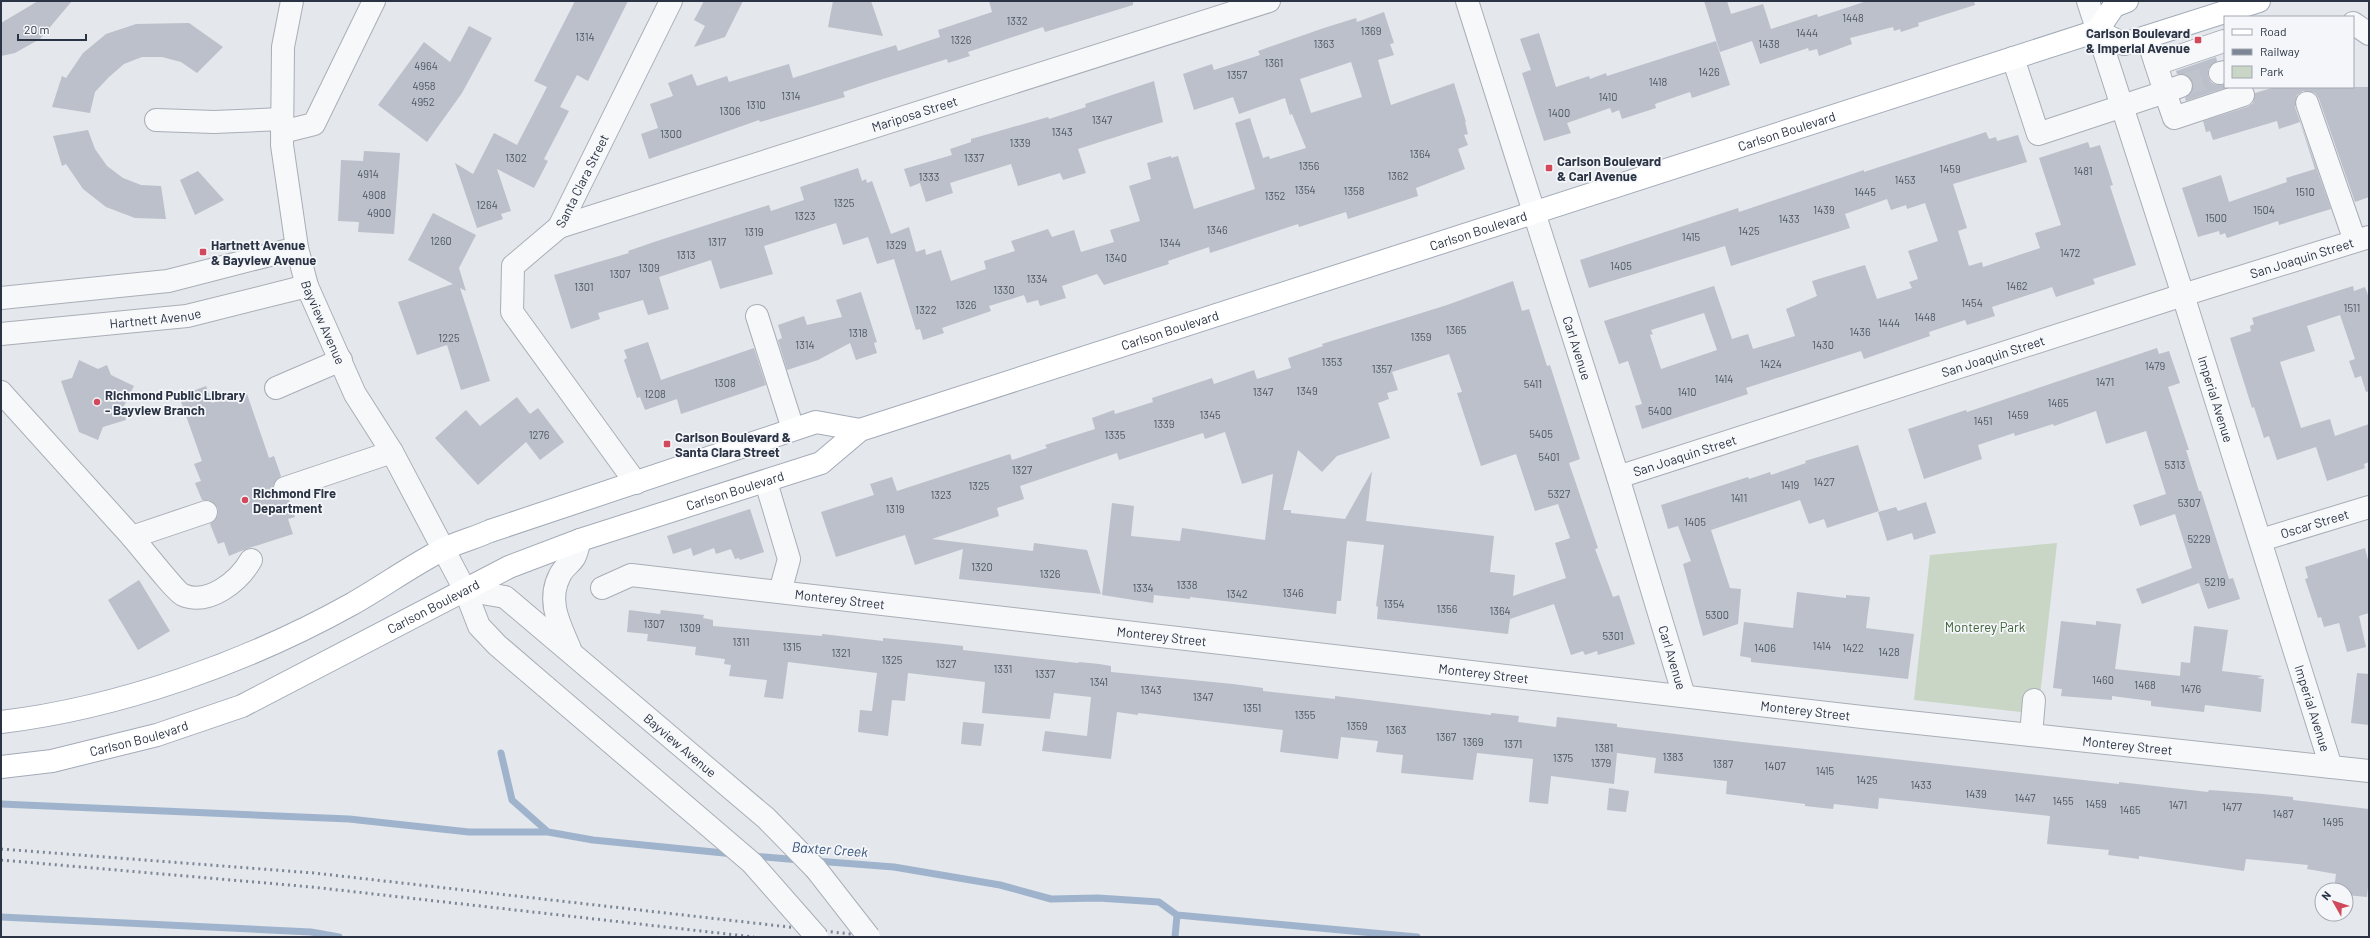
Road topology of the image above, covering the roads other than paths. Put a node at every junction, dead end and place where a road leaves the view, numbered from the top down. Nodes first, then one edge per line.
1 (292, 1) edge
2 (374, 1) edge
3 (671, 1) edge
4 (1269, 1) edge
5 (1467, 1) edge
6 (2088, 1) edge
7 (2127, 1) edge
8 (2248, 8) edge
9 (2214, 16) junction
10 (2354, 24) edge
11 (2097, 31) junction
12 (2369, 34) edge
13 (2147, 37) junction
14 (2224, 42) edge
15 (2012, 58) junction
16 (2156, 64) junction
17 (2240, 88) edge
18 (2173, 89) junction
19 (2307, 103) dead end
20 (2122, 107) junction
21 (156, 120) dead end
22 (282, 125) junction
23 (1535, 212) junction
24 (560, 227) junction
25 (2362, 239) edge
26 (297, 248) junction
27 (307, 286) junction
28 (2183, 294) junction
29 (1, 298) edge
30 (757, 316) dead end
31 (1, 334) edge
32 (341, 360) junction
33 (276, 388) dead end
34 (1, 392) edge
35 (794, 429) junction
36 (860, 430) junction
37 (392, 452) junction
38 (1618, 477) junction
39 (766, 482) junction
40 (636, 483) junction
41 (285, 488) dead end
42 (2369, 507) edge
43 (206, 512) dead end
44 (132, 538) junction
45 (580, 540) junction
46 (2261, 540) junction
47 (443, 550) junction
48 (251, 560) dead end
49 (602, 588) dead end
50 (465, 590) junction
51 (780, 592) junction
52 (572, 654) junction
53 (1684, 696) junction
54 (2034, 700) dead end
55 (1, 722) edge
56 (2031, 735) junction
57 (1, 766) edge
58 (2331, 767) junction
59 (2369, 771) edge
60 (817, 937) edge
61 (869, 937) edge

1 - 22 street, Bayview Avenue
2 - 22 street
3 - 24 street, Santa Clara Street
4 - 24 street, Mariposa Street
5 - 23 street, Carl Avenue
6 - 11 street, Imperial Avenue
7 - 11 main road
8 - 9 main road
9 - 13 main road
9 - 14 street
10 - 12 street
11 - 13 main road
11 - 15 main road, Carlson Boulevard
11 - 20 street, Imperial Avenue
13 - 16 street
14 - 16 street
15 - 20 street
15 - 23 main road, Carlson Boulevard
16 - 18 street
17 - 18 street
18 - 20 street
19 - 25 street
20 - 28 street, Imperial Avenue
21 - 22 street
22 - 26 street, Bayview Avenue
23 - 36 main road, Carlson Boulevard
23 - 38 street, Carl Avenue
24 - 40 street, Santa Clara Street
25 - 28 street, San Joaquin Street
26 - 27 street, Bayview Avenue
26 - 29 street
27 - 31 street, Hartnett Avenue
27 - 32 street, Bayview Avenue
28 - 38 street, San Joaquin Street
28 - 46 street, Imperial Avenue
30 - 35 street
32 - 33 street
32 - 37 street, Bayview Avenue
34 - 44 street
35 - 36 main road, Carlson Boulevard
35 - 40 main road, Carlson Boulevard
36 - 39 main road, Carlson Boulevard
37 - 41 street
37 - 47 street, Bayview Avenue
38 - 53 street, Carl Avenue
39 - 45 main road, Carlson Boulevard
39 - 51 street
40 - 47 main road, Carlson Boulevard
42 - 46 street, Oscar Street
43 - 44 street
44 - 48 street
45 - 50 main road, Carlson Boulevard
45 - 52 street
46 - 58 street, Imperial Avenue
47 - 50 street, Bayview Avenue
47 - 55 main road, Carlson Boulevard
49 - 51 street, Monterey Street
50 - 52 street, Bayview Avenue
50 - 57 main road, Carlson Boulevard
50 - 60 street, Bayview Avenue, bridge
51 - 53 street, Monterey Street
52 - 61 street, Bayview Avenue, bridge
53 - 56 street, Monterey Street
54 - 56 street
56 - 58 street, Monterey Street
58 - 59 street, Monterey Street

